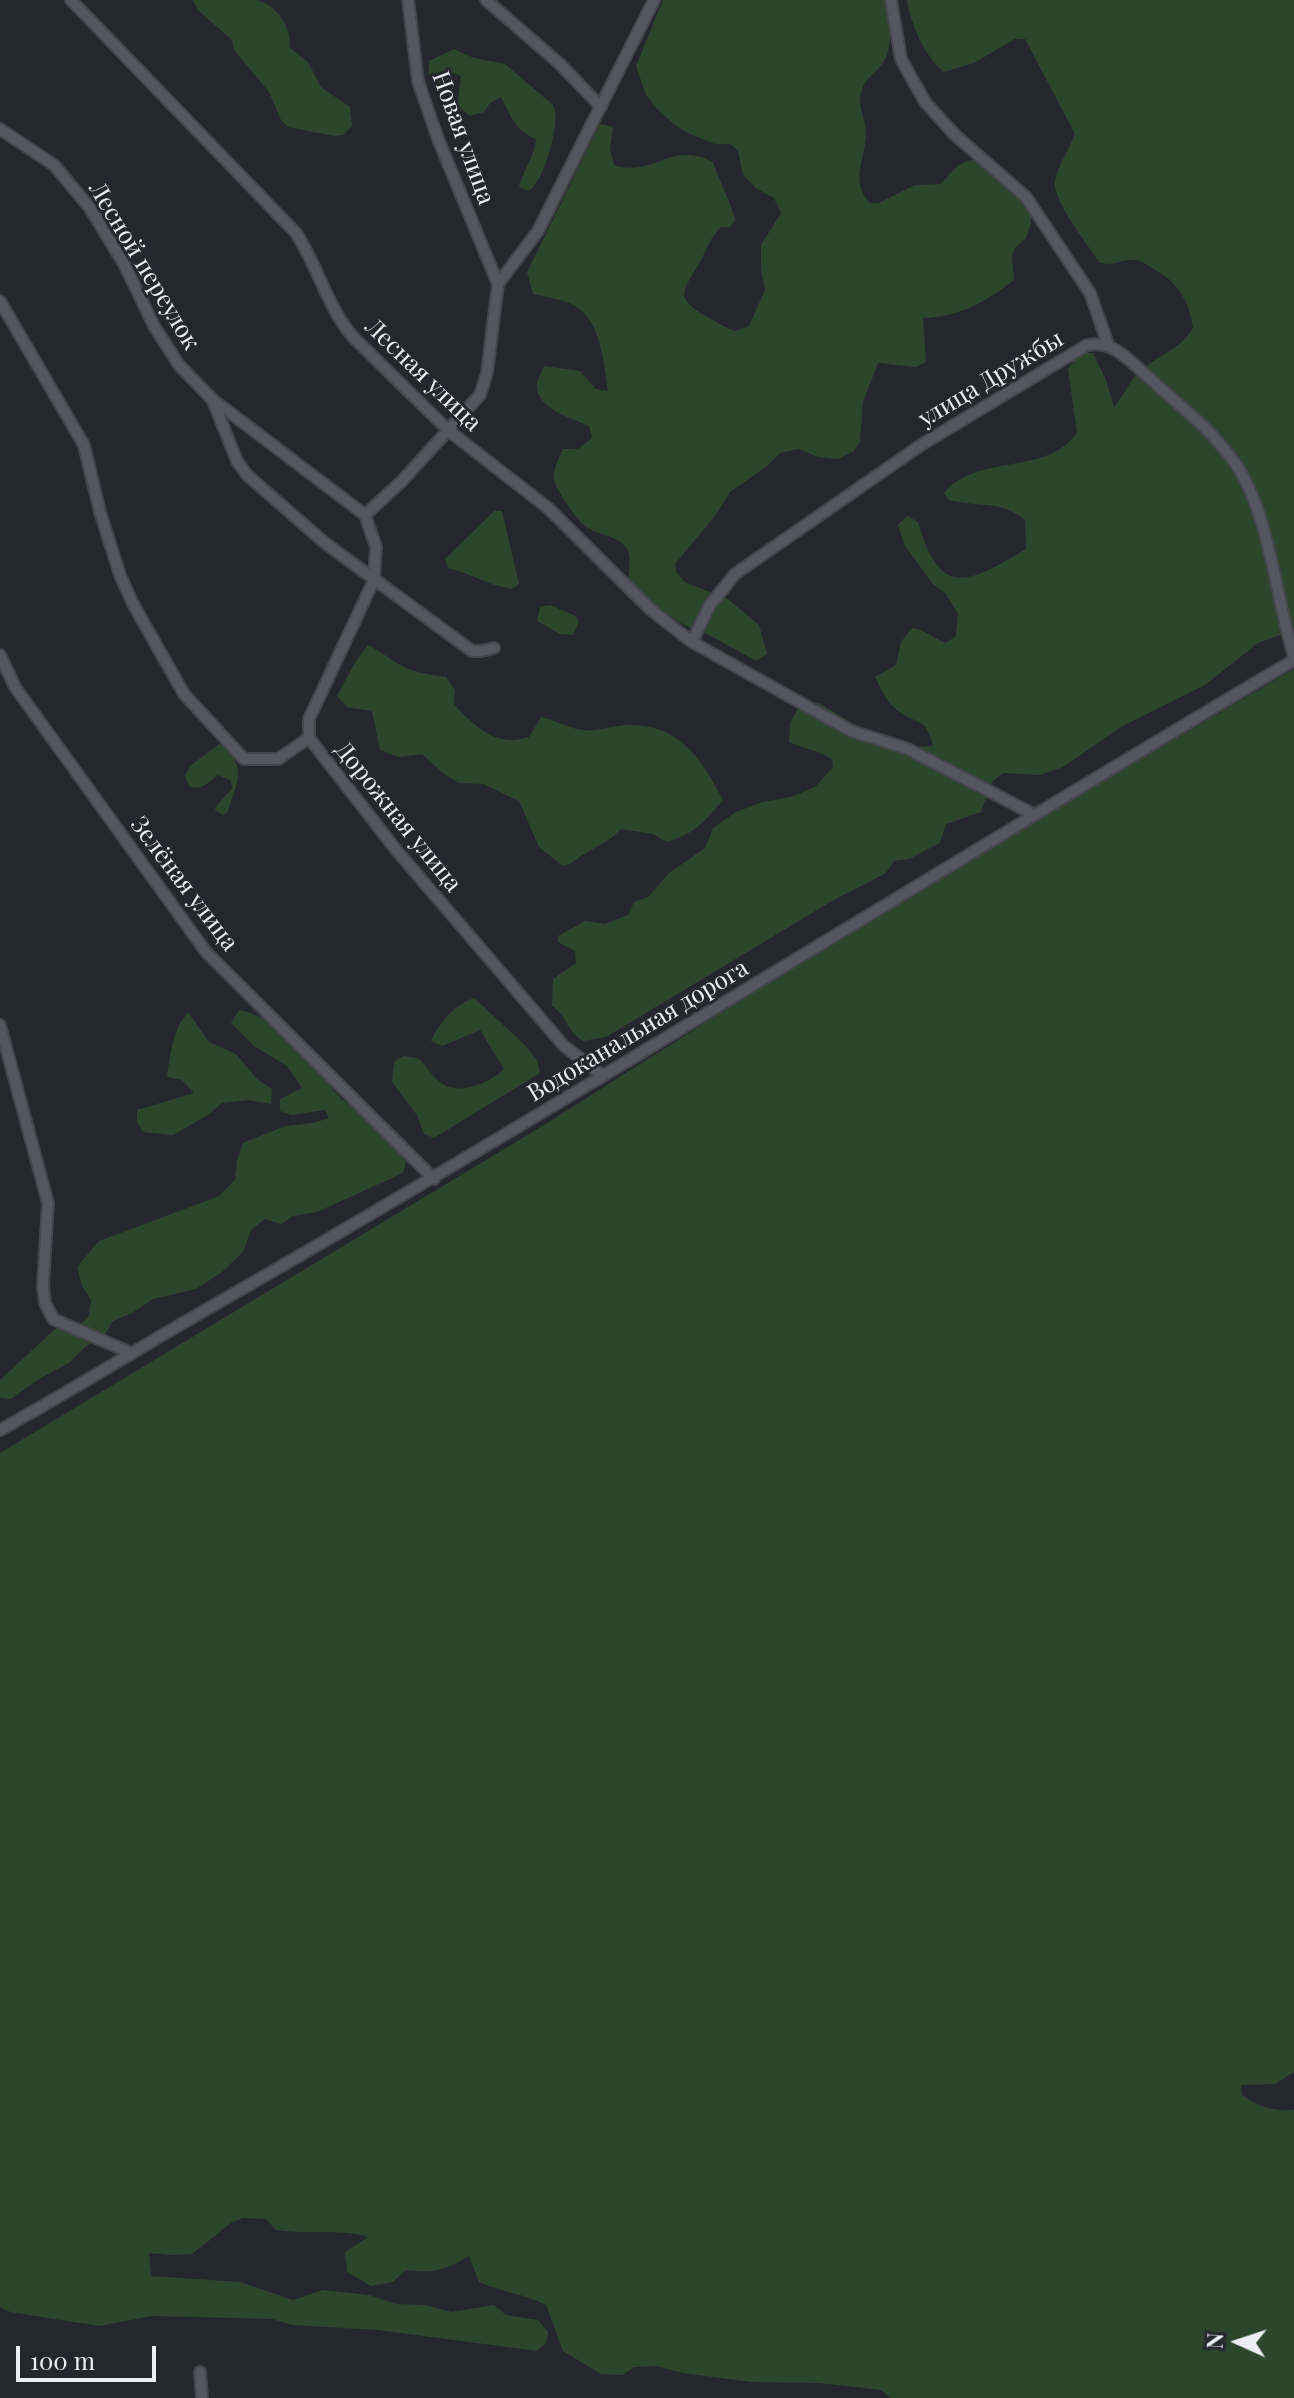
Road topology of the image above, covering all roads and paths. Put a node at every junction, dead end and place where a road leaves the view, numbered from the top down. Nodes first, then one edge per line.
1 (71, 0) edge
2 (408, 0) edge
3 (486, 0) edge
4 (654, 0) edge
5 (891, 0) edge
6 (601, 107) junction
7 (0, 129) edge
8 (498, 284) junction
9 (1, 304) edge
10 (1108, 344) junction
11 (212, 399) junction
12 (449, 431) junction
13 (365, 515) junction
14 (374, 580) junction
15 (692, 642) junction
16 (494, 648) dead end
17 (0, 655) edge
18 (1294, 658) edge
19 (309, 738) junction
20 (1033, 814) junction
21 (0, 1025) edge
22 (603, 1076) junction
23 (434, 1179) junction
24 (131, 1353) junction
25 (0, 1430) edge
26 (200, 2372) dead end
27 (202, 2398) edge

1 - 12 street, Лесная улица
2 - 8 street, Новая улица
3 - 6 street
4 - 6 street
5 - 10 street
6 - 8 street
7 - 11 street, Лесной переулок
8 - 12 street
9 - 19 street
10 - 15 street, улица Дружбы
10 - 18 street
11 - 13 street, Лесной переулок
11 - 14 street
12 - 13 street
12 - 15 street, Лесная улица
13 - 14 street, Дорожная улица
14 - 16 street
14 - 19 street, Дорожная улица
15 - 20 street, Лесная улица
17 - 23 street, Зелёная улица
18 - 20 street, Водоканальная дорога
19 - 22 street, Дорожная улица
20 - 22 street, Водоканальная дорога
21 - 24 street
22 - 23 street, Водоканальная дорога
23 - 24 street, Водоканальная дорога
24 - 25 street, Водоканальная дорога
26 - 27 street

